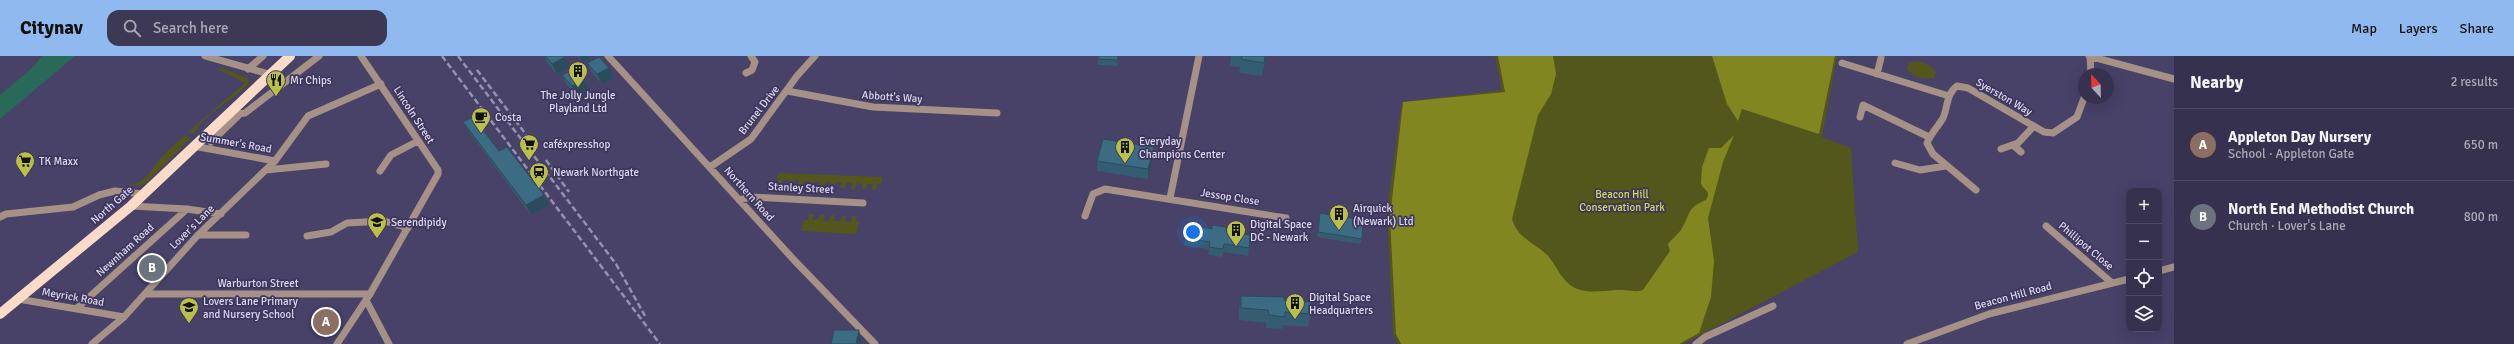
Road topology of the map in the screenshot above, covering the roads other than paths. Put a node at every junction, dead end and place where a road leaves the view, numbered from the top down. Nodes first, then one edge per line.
1 (205, 56) edge
2 (263, 56) edge
3 (290, 56) edge
4 (319, 56) edge
5 (361, 56) edge
6 (608, 56) edge
7 (753, 56) edge
8 (815, 56) edge
9 (1199, 56) edge
10 (2090, 56) edge
11 (1881, 58) dead end
12 (2113, 59) edge
13 (1842, 62) dead end
14 (2091, 68) edge
15 (248, 69) junction
16 (746, 73) dead end
17 (269, 74) junction
18 (1877, 74) junction
19 (2174, 79) edge
20 (380, 84) junction
21 (787, 91) junction
22 (1949, 96) junction
23 (2082, 104) edge
24 (997, 113) dead end
25 (225, 116) junction
26 (238, 116) junction
27 (1860, 117) dead end
28 (2034, 126) junction
29 (1929, 137) junction
30 (418, 141) junction
31 (211, 142) dead end
32 (2013, 145) junction
33 (193, 146) junction
34 (2001, 149) dead end
35 (2022, 152) dead end
36 (275, 161) junction
37 (323, 163) dead end
38 (1895, 163) dead end
39 (1946, 166) junction
40 (710, 167) junction
41 (266, 170) junction
42 (380, 171) dead end
43 (1976, 190) dead end
44 (143, 194) junction
45 (1170, 198) junction
46 (739, 200) junction
47 (863, 202) dead end
48 (131, 206) junction
49 (187, 209) junction
50 (221, 214) junction
51 (1085, 216) dead end
52 (0, 218) edge
53 (1286, 218) dead end
54 (2046, 226) dead end
55 (408, 228) junction
56 (198, 235) junction
57 (246, 235) dead end
58 (307, 236) dead end
59 (2174, 267) edge
60 (2162, 270) edge
61 (2126, 279) edge
62 (2112, 283) junction
63 (146, 294) junction
64 (368, 297) junction
65 (18, 298) junction
66 (1773, 306) dead end
67 (77, 308) junction
68 (0, 314) edge
69 (124, 317) junction
70 (92, 344) edge
71 (337, 344) edge
72 (389, 344) edge
73 (875, 344) edge
74 (1696, 344) edge
75 (1906, 344) edge

1 - 15 street
2 - 15 street
3 - 17 main road, North Gate
4 - 26 street
5 - 20 street, Lincoln Street
6 - 40 street, Northern Road
7 - 16 street
8 - 21 street, Brunel Drive
9 - 45 street
10 - 12 street
10 - 14 street
11 - 18 street
12 - 19 street
13 - 18 street
15 - 17 street
17 - 25 main road, North Gate
18 - 22 street
20 - 30 street, Lincoln Street
20 - 36 street, Lover's Lane
21 - 24 street, Abbott's Way
21 - 40 street, Brunel Drive
22 - 28 street, Syerston Way
22 - 29 street
23 - 28 street, Syerston Way
25 - 26 street
25 - 33 main road, North Gate
26 - 31 street
27 - 29 street
28 - 32 street
29 - 39 street
30 - 42 street
30 - 55 street, Lincoln Street
32 - 34 street
32 - 35 street
33 - 36 street, Summer's Road
33 - 44 main road, North Gate
36 - 41 street, Lover's Lane
37 - 41 street
38 - 39 street
39 - 43 street
40 - 46 street, Northern Road
41 - 50 street, Lover's Lane
44 - 48 main road, North Gate
44 - 52 street
45 - 51 street, Jessop Close
45 - 53 street, Jessop Close
46 - 47 street, Stanley Street
46 - 73 street, Northern Road
48 - 49 street
48 - 65 main road, North Gate
49 - 50 street
49 - 67 street, Newnham Road
50 - 56 street, Lover's Lane
54 - 62 street, Phillipot Close
55 - 58 street
55 - 64 street
56 - 57 street
56 - 63 street, Lover's Lane
59 - 60 street
61 - 62 street, Beacon Hill Road
62 - 75 street, Beacon Hill Road
63 - 64 street, Warburton Street
63 - 69 street, Lover's Lane
64 - 71 street
64 - 72 street
65 - 67 street, Meyrick Road
65 - 68 main road, North Gate
66 - 74 street
67 - 69 street, Meyrick Road
69 - 70 street, Lover's Lane

